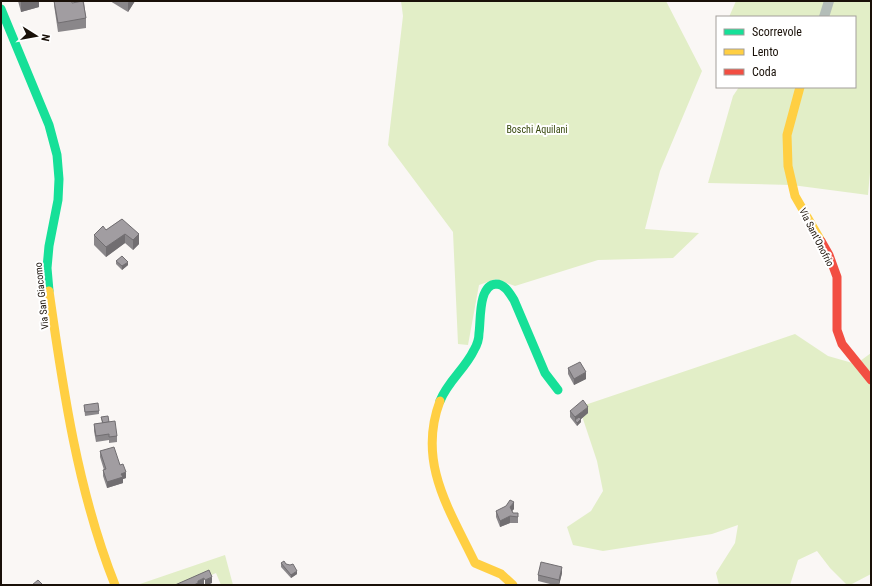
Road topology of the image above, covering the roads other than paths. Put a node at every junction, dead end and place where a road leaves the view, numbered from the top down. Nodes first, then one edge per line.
1 (829, 1) edge
2 (1, 9) edge
3 (824, 16) edge
4 (800, 88) edge
5 (871, 380) edge
6 (558, 390) dead end
7 (115, 585) edge
8 (513, 585) edge

1 - 3 street
2 - 7 street, Via San Giacomo
4 - 5 street, Via Sant'Onofrio
6 - 8 street

